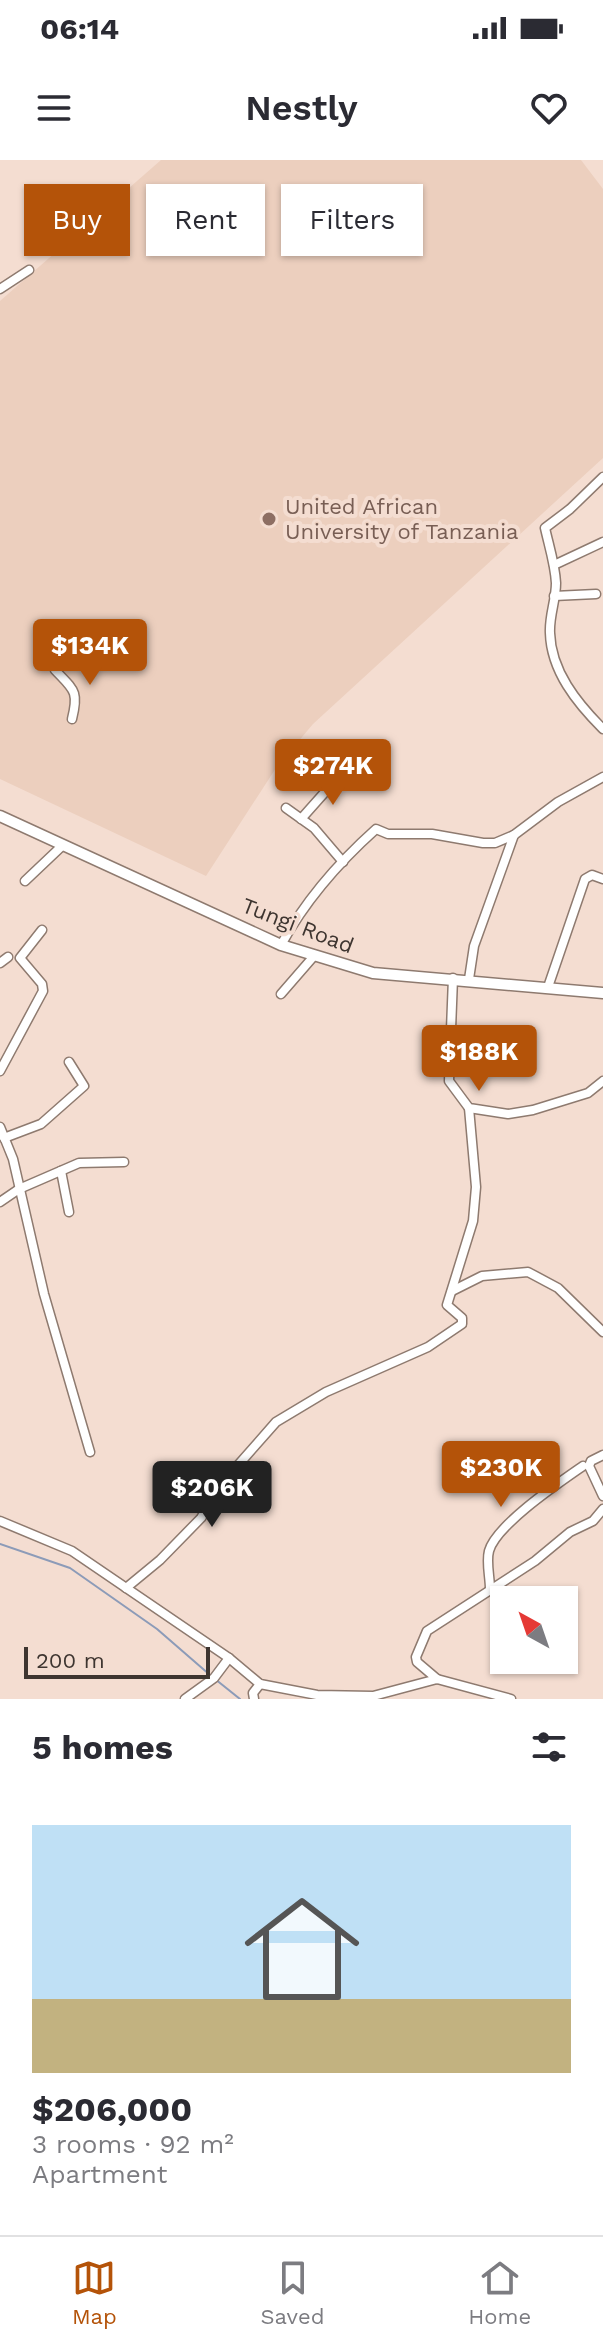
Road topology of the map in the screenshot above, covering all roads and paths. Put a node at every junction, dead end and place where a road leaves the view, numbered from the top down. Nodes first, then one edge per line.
1 (29, 270) dead end
2 (0, 289) edge
3 (603, 477) edge
4 (603, 542) edge
5 (554, 565) junction
6 (596, 594) dead end
7 (554, 596) junction
8 (55, 670) dead end
9 (72, 719) dead end
10 (603, 729) edge
11 (341, 774) dead end
12 (603, 777) edge
13 (286, 808) dead end
14 (0, 816) edge
15 (301, 819) junction
16 (514, 835) junction
17 (63, 845) junction
18 (343, 862) junction
19 (603, 879) edge
20 (25, 881) dead end
21 (42, 930) dead end
22 (281, 945) junction
23 (314, 956) junction
24 (8, 957) dead end
25 (0, 963) edge
26 (453, 978) junction
27 (469, 979) junction
28 (548, 987) junction
29 (603, 993) edge
30 (281, 994) dead end
31 (69, 1062) dead end
32 (0, 1071) edge
33 (603, 1081) edge
34 (469, 1108) junction
35 (0, 1127) edge
36 (4, 1138) junction
37 (124, 1162) dead end
38 (61, 1171) junction
39 (19, 1189) junction
40 (0, 1202) edge
41 (69, 1212) dead end
42 (451, 1291) junction
43 (603, 1332) edge
44 (90, 1452) dead end
45 (603, 1455) edge
46 (583, 1466) dead end
47 (603, 1496) edge
48 (603, 1509) edge
49 (0, 1521) edge
50 (495, 1586) edge
51 (126, 1588) junction
52 (490, 1589) joint
53 (229, 1658) junction
54 (437, 1679) junction
55 (260, 1684) junction
56 (185, 1699) edge
57 (254, 1699) edge
58 (511, 1699) edge

1 - 2 street
3 - 5 street
4 - 5 street
5 - 7 street
6 - 7 street
7 - 10 street
8 - 9 street
11 - 15 street
12 - 16 street
13 - 15 street
14 - 17 main road, Tungi Road
15 - 18 street
16 - 18 street
16 - 27 street
17 - 20 street
17 - 22 main road, Tungi Road
18 - 22 street
19 - 28 street
21 - 32 street
22 - 23 main road, Tungi Road
23 - 26 main road, Tungi Road
23 - 30 street
24 - 25 street
26 - 27 main road, Tungi Road
26 - 34 street
27 - 28 main road, Tungi Road
28 - 29 main road, Tungi Road
31 - 36 street
33 - 34 street
34 - 42 street
35 - 36 street
36 - 39 street
37 - 38 street
38 - 39 street
38 - 41 street
39 - 40 street
39 - 44 street
42 - 43 street
42 - 51 street
45 - 47 street
46 - 52 street
48 - 50 street
49 - 51 street
51 - 53 street
52 - 54 street
53 - 55 street
53 - 56 street
54 - 55 street
54 - 58 street
55 - 57 street

